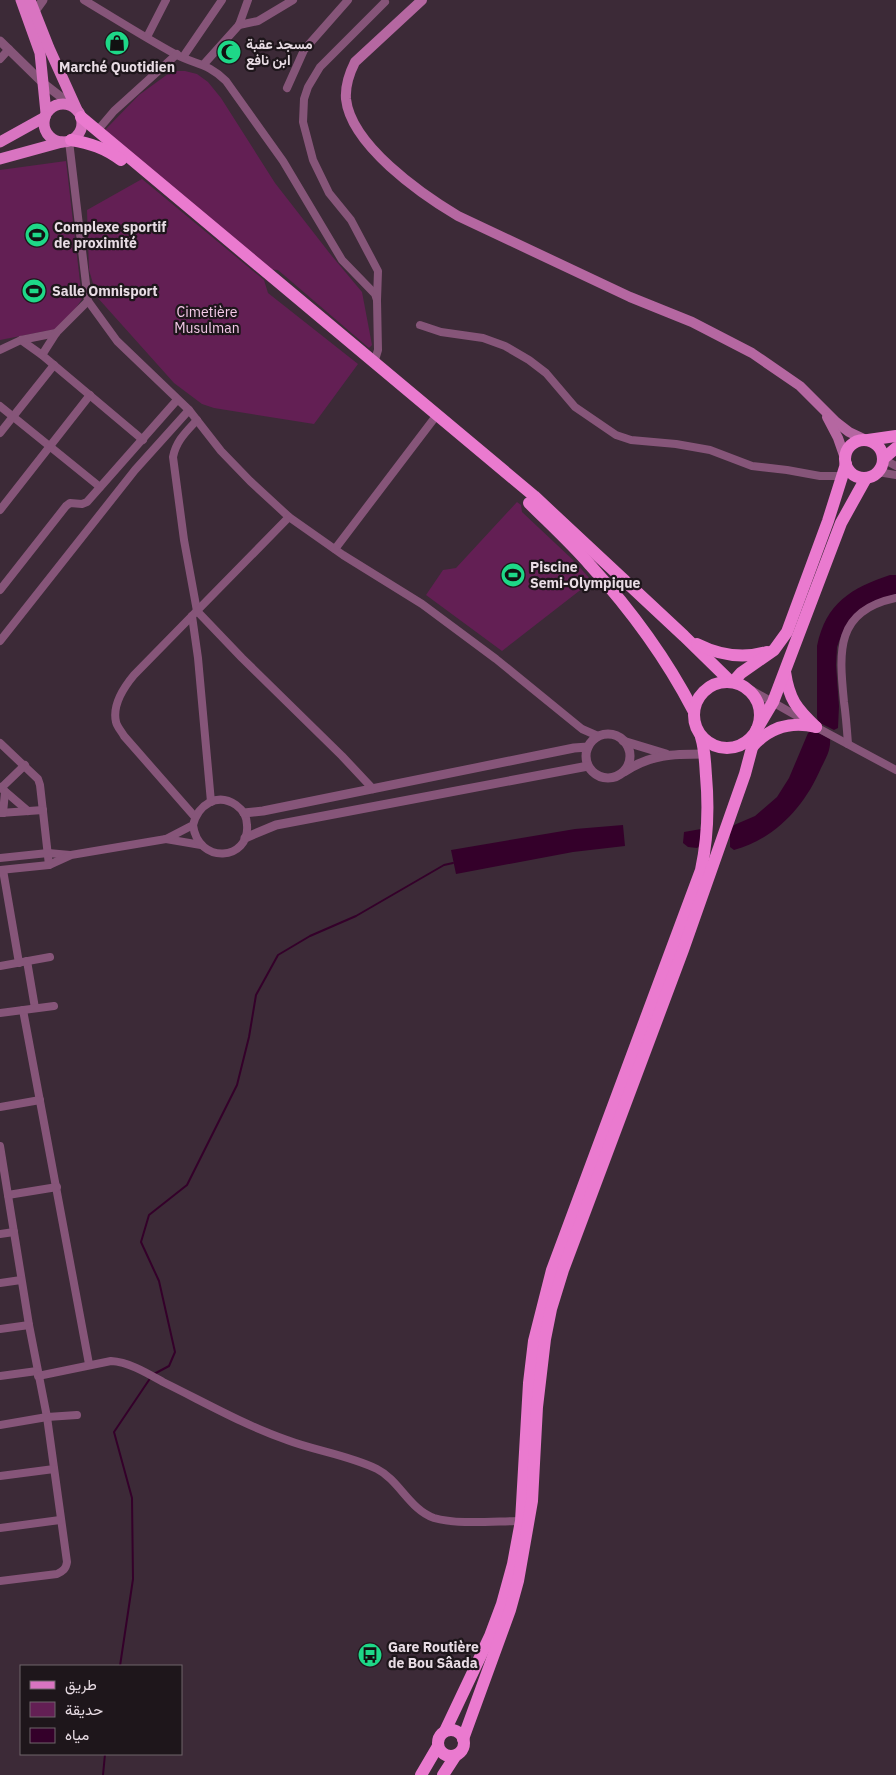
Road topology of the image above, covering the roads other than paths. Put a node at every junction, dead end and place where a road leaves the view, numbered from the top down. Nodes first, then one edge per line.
1 (21, 0) edge
2 (30, 0) edge
3 (43, 0) edge
4 (84, 0) edge
5 (166, 0) edge
6 (222, 0) edge
7 (249, 0) edge
8 (293, 0) edge
9 (348, 0) edge
10 (422, 0) edge
11 (385, 2) dead end
12 (31, 13) junction
13 (239, 25) junction
14 (147, 37) junction
15 (0, 41) edge
16 (8, 49) junction
17 (180, 56) junction
18 (0, 59) edge
19 (204, 64) junction
20 (43, 83) junction
21 (287, 88) dead end
22 (77, 112) junction
23 (45, 115) junction
24 (97, 130) junction
25 (67, 141) junction
26 (0, 142) edge
27 (0, 159) edge
28 (377, 300) junction
29 (88, 301) junction
30 (420, 325) dead end
31 (56, 333) junction
32 (21, 340) junction
33 (0, 350) edge
34 (42, 355) junction
35 (374, 363) junction
36 (54, 365) junction
37 (90, 395) junction
38 (177, 400) junction
39 (0, 406) edge
40 (189, 410) junction
41 (823, 410) junction
42 (13, 417) junction
43 (197, 420) junction
44 (433, 420) junction
45 (0, 434) edge
46 (896, 436) edge
47 (143, 440) junction
48 (867, 440) junction
49 (50, 446) junction
50 (896, 448) edge
51 (884, 459) junction
52 (844, 466) junction
53 (896, 466) edge
54 (878, 472) junction
55 (896, 475) edge
56 (866, 478) junction
57 (100, 487) junction
58 (0, 510) edge
59 (289, 517) junction
60 (335, 549) junction
61 (1, 586) edge
62 (896, 598) edge
63 (195, 614) junction
64 (684, 636) junction
65 (0, 641) edge
66 (774, 650) junction
67 (784, 670) junction
68 (731, 681) junction
69 (746, 687) junction
70 (773, 702) junction
71 (694, 710) junction
72 (816, 727) junction
73 (758, 729) junction
74 (598, 736) junction
75 (702, 737) junction
76 (623, 741) junction
77 (0, 743) edge
78 (848, 744) junction
79 (753, 746) junction
80 (588, 747) junction
81 (668, 754) junction
82 (705, 754) junction
83 (25, 765) junction
84 (588, 766) junction
85 (896, 770) edge
86 (624, 772) junction
87 (2, 789) edge
88 (373, 790) junction
89 (211, 802) junction
90 (43, 810) junction
91 (28, 811) junction
92 (2, 813) edge
93 (244, 814) junction
94 (194, 821) junction
95 (245, 838) junction
96 (166, 839) junction
97 (201, 845) junction
98 (711, 851) junction
99 (48, 853) junction
100 (71, 855) junction
101 (0, 858) edge
102 (49, 864) junction
103 (2, 870) edge
104 (50, 957) dead end
105 (23, 962) junction
106 (0, 966) edge
107 (54, 1006) dead end
108 (34, 1008) junction
109 (23, 1010) junction
110 (0, 1013) edge
111 (40, 1100) junction
112 (0, 1107) edge
113 (0, 1146) edge
114 (1, 1156) edge
115 (3, 1185) edge
116 (57, 1187) junction
117 (8, 1195) junction
118 (14, 1232) junction
119 (0, 1234) edge
120 (21, 1280) junction
121 (0, 1282) edge
122 (29, 1325) junction
123 (0, 1329) edge
124 (89, 1364) junction
125 (38, 1373) junction
126 (0, 1376) edge
127 (77, 1415) dead end
128 (47, 1417) junction
129 (0, 1425) edge
130 (54, 1469) junction
131 (0, 1476) edge
132 (60, 1520) junction
133 (521, 1521) junction
134 (0, 1528) edge
135 (0, 1581) edge
136 (446, 1731) junction
137 (464, 1739) junction
138 (438, 1746) junction
139 (456, 1755) junction
140 (420, 1775) edge
141 (443, 1775) edge

1 - 12 main road
2 - 12 main road
3 - 12 street
4 - 14 street
5 - 14 street
6 - 17 street
7 - 13 street
8 - 13 street
9 - 21 street
10 - 41 main road
11 - 28 street
12 - 20 main road
12 - 22 main road
13 - 19 street
14 - 17 street
15 - 16 street
16 - 18 street
16 - 20 street
17 - 19 street
17 - 24 street
19 - 28 street
20 - 22 street
20 - 23 main road
22 - 23 main road
22 - 24 highway
22 - 25 main road
23 - 25 main road
23 - 26 main road
24 - 35 highway
25 - 27 main road
25 - 29 street
25 - 44 highway
28 - 35 street
29 - 31 street
29 - 38 street
30 - 52 street
31 - 32 street
31 - 34 street
32 - 33 street
32 - 34 street
34 - 36 street
35 - 64 highway
36 - 37 street
36 - 42 street
37 - 47 street
37 - 49 street
38 - 40 street
38 - 47 street
39 - 42 street
40 - 43 street
40 - 65 street
41 - 48 main road
41 - 52 main road
42 - 45 street
42 - 49 street
43 - 59 street
43 - 63 street
44 - 60 street
44 - 71 highway
46 - 48 highway
47 - 57 street
48 - 51 highway
48 - 52 highway
49 - 57 street
49 - 58 street
50 - 51 highway
51 - 53 street
51 - 54 highway
52 - 56 highway
52 - 66 highway
54 - 55 street
54 - 56 highway
56 - 67 highway
57 - 61 street
59 - 60 street
59 - 63 street
60 - 74 street
62 - 78 street
63 - 88 street
63 - 89 street
63 - 94 street
64 - 66 highway
64 - 68 highway
66 - 68 highway
67 - 70 highway
67 - 72 highway
68 - 69 highway
68 - 71 highway
69 - 70 street
69 - 73 highway
70 - 72 street
70 - 73 highway
71 - 75 highway
72 - 78 street
72 - 79 highway
73 - 75 highway
73 - 79 highway
74 - 76 street
74 - 80 street
75 - 82 highway
76 - 81 street
76 - 86 street
77 - 83 street
78 - 85 street
79 - 98 highway
80 - 84 street
80 - 88 street
81 - 82 street
81 - 86 street
82 - 98 highway
83 - 87 street
83 - 90 street
84 - 86 street
84 - 95 street
87 - 91 street
87 - 92 street
88 - 93 street
89 - 93 street
89 - 94 street
90 - 91 street
90 - 99 street
91 - 92 street
93 - 95 street
94 - 96 street
94 - 97 street
95 - 97 street
96 - 97 street
96 - 100 street
98 - 133 highway
98 - 137 highway
99 - 100 street
99 - 101 street
99 - 102 street
100 - 102 street
102 - 103 street
103 - 105 street
104 - 105 street
105 - 106 street
105 - 108 street
107 - 108 street
108 - 109 street
109 - 110 street
109 - 111 street
111 - 112 street
111 - 116 street
113 - 114 street
114 - 115 street
115 - 117 street
116 - 117 street
116 - 124 street
117 - 118 street
118 - 119 street
118 - 120 street
120 - 121 street
120 - 122 street
122 - 123 street
122 - 125 street
124 - 125 street
124 - 133 street
125 - 126 street
125 - 128 street
127 - 128 street
128 - 129 street
128 - 130 street
130 - 131 street
130 - 132 street
132 - 134 street
132 - 135 street
133 - 136 highway
136 - 137 highway
136 - 138 highway
137 - 139 highway
138 - 139 highway
138 - 140 highway
139 - 141 highway

